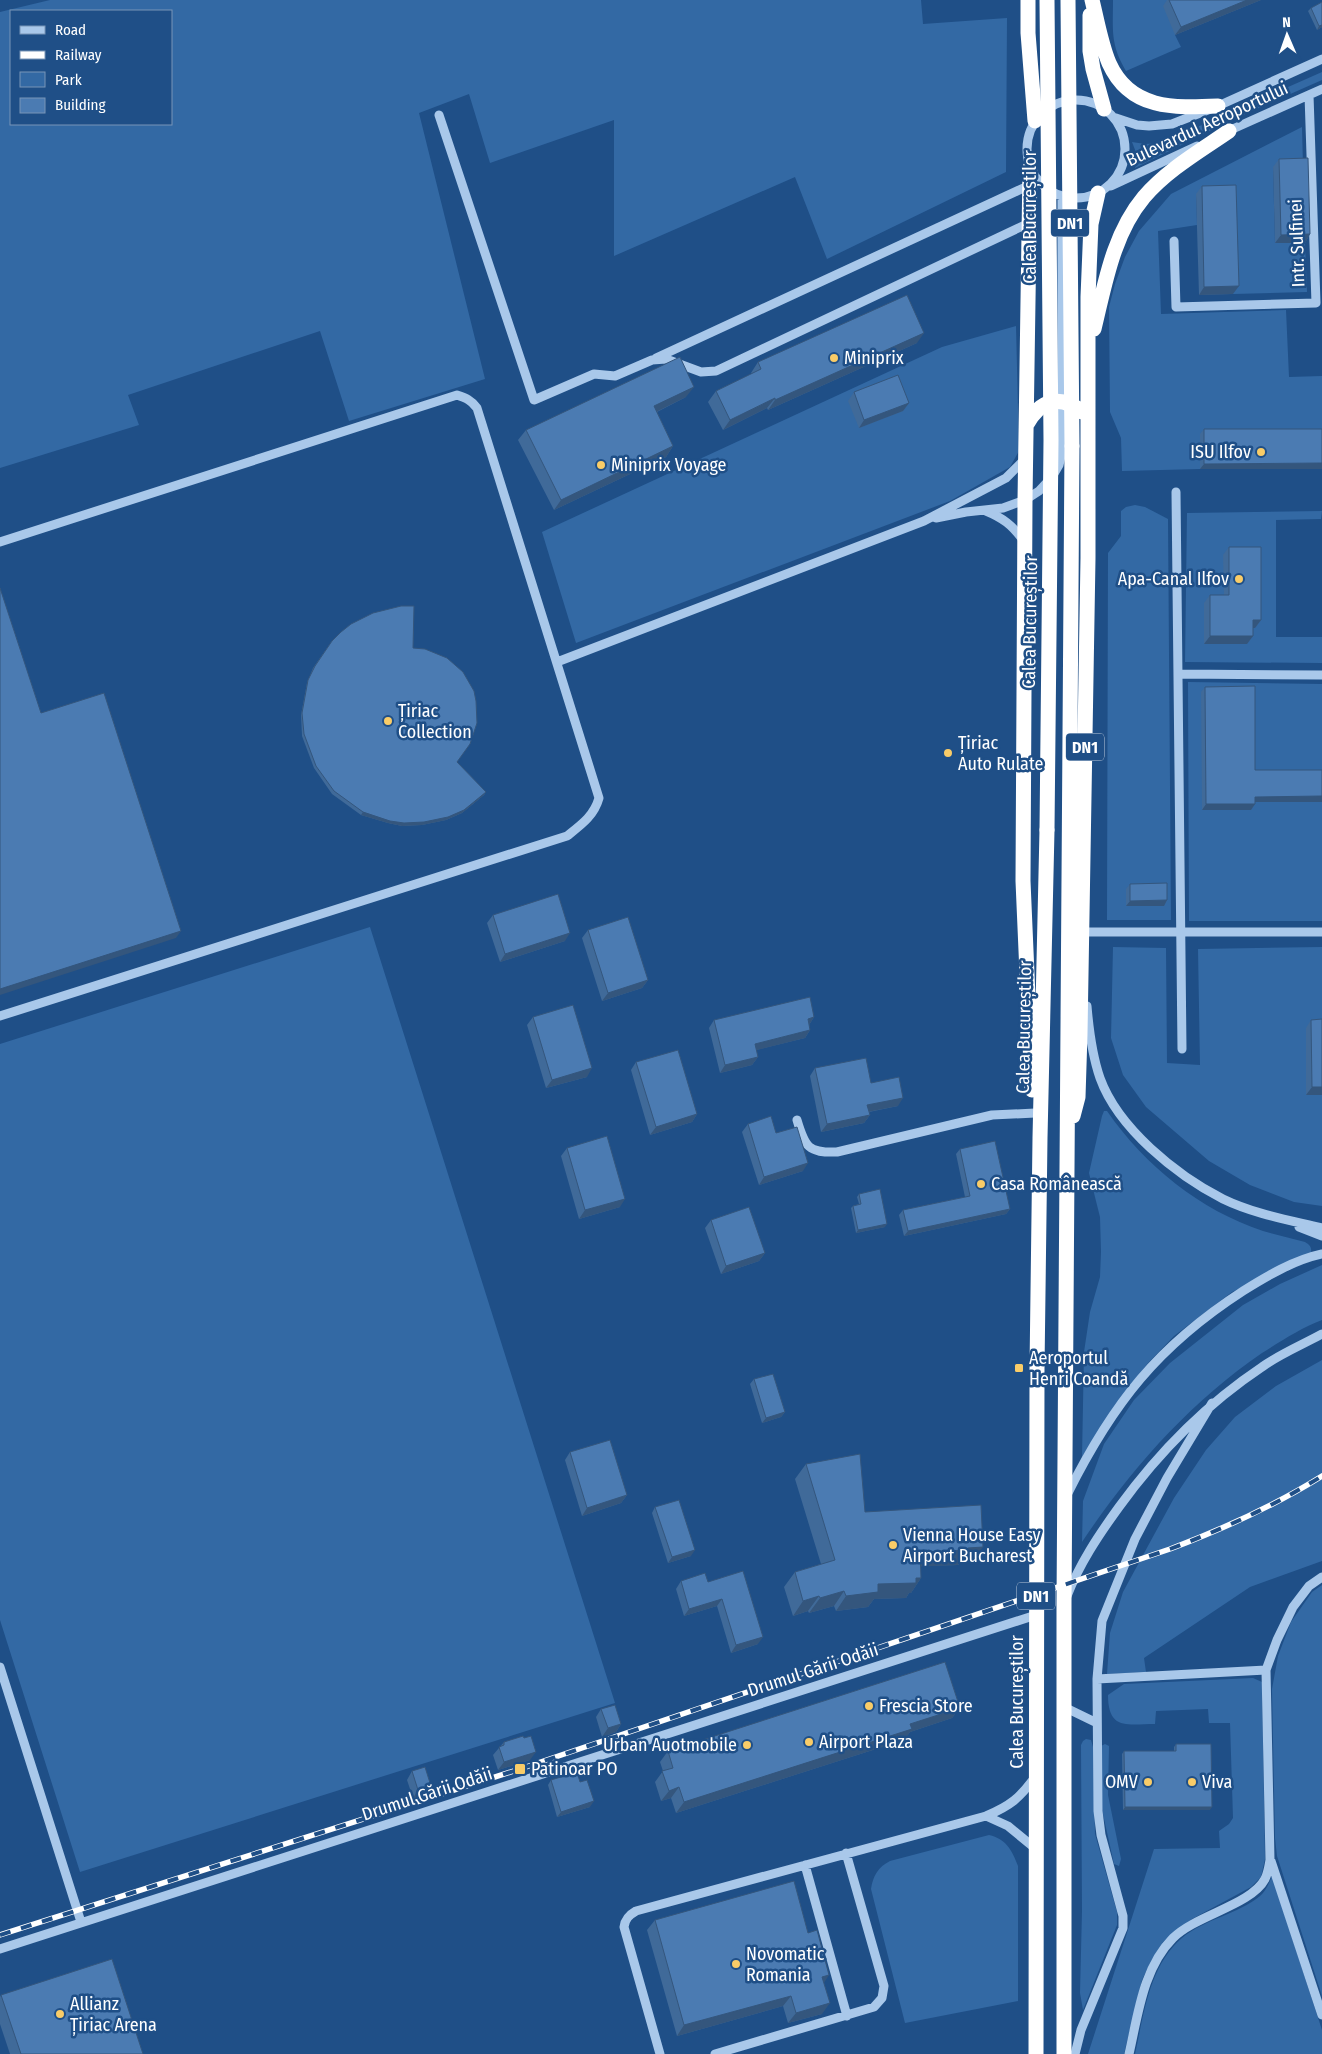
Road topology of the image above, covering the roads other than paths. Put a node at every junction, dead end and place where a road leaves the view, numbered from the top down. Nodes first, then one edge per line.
1 (1028, 0) edge
2 (1047, 0) edge
3 (1068, 0) edge
4 (1091, 0) edge
5 (1322, 59) edge
6 (1322, 89) edge
7 (1309, 95) junction
8 (1218, 106) junction
9 (1108, 113) junction
10 (439, 115) dead end
11 (1035, 121) junction
12 (1229, 131) junction
13 (1030, 168) junction
14 (1030, 185) junction
15 (1102, 191) junction
16 (1062, 197) junction
17 (1029, 223) junction
18 (1174, 241) dead end
19 (1088, 355) junction
20 (652, 360) junction
21 (1062, 401) junction
22 (1027, 424) junction
23 (1089, 424) junction
24 (1026, 457) junction
25 (1176, 492) dead end
26 (1025, 500) junction
27 (985, 510) junction
28 (924, 521) junction
29 (0, 542) edge
30 (1025, 543) junction
31 (557, 662) junction
32 (1178, 674) junction
33 (1322, 675) edge
34 (1082, 932) junction
35 (1180, 932) junction
36 (1322, 932) edge
37 (0, 1016) edge
38 (1182, 1049) dead end
39 (1035, 1113) junction
40 (797, 1120) dead end
41 (1067, 1137) junction
42 (1040, 1138) junction
43 (1276, 1217) junction
44 (1322, 1228) edge
45 (1322, 1236) edge
46 (1322, 1254) edge
47 (1322, 1334) edge
48 (1212, 1403) junction
49 (1066, 1498) junction
50 (1322, 1576) edge
51 (1064, 1603) junction
52 (1036, 1615) junction
53 (0, 1667) edge
54 (1266, 1670) junction
55 (1097, 1679) junction
56 (1064, 1707) junction
57 (1097, 1723) junction
58 (1036, 1774) junction
59 (986, 1816) junction
60 (1036, 1849) junction
61 (846, 1854) junction
62 (1270, 1860) junction
63 (805, 1865) junction
64 (81, 1922) junction
65 (0, 1949) edge
66 (1322, 2014) edge
67 (847, 2016) junction
68 (660, 2054) edge
69 (715, 2054) edge
70 (1036, 2054) edge
71 (1064, 2054) edge
72 (1075, 2054) edge
73 (1129, 2054) edge

1 - 11 highway, DN1
2 - 42 highway, Calea Bucureștilor / DN1, bridge
3 - 41 highway, DN1, bridge
4 - 8 highway
4 - 9 highway, DN1
5 - 8 street, Bulevardul Aeroportului
6 - 7 street, Bulevardul Aeroportului
7 - 12 street, Bulevardul Aeroportului
7 - 18 street, Intr. Sulfinei
8 - 9 street, Bulevardul Aeroportului
9 - 11 street
9 - 15 street, DN1
10 - 20 street
11 - 13 street, DN1
12 - 15 street, Bulevardul Aeroportului
12 - 19 highway
13 - 14 highway, DN1
13 - 16 street, DN1
14 - 17 highway, DN1
14 - 20 street
15 - 16 street, DN1
15 - 19 highway, DN1
16 - 21 street
17 - 20 street
17 - 22 highway, DN1
19 - 23 highway, DN1
21 - 22 highway
21 - 23 highway
21 - 26 street
22 - 24 highway, DN1
23 - 34 highway, DN1
24 - 26 highway, DN1
24 - 28 street
25 - 32 street
26 - 27 street
26 - 30 highway, DN1
27 - 28 street
27 - 30 street
28 - 31 street
29 - 31 street
30 - 39 highway, DN1
31 - 37 street
32 - 33 street
32 - 35 street
34 - 35 street
34 - 41 highway, DN1
34 - 43 street
35 - 36 street
35 - 38 street
39 - 40 street
39 - 42 highway, DN1
41 - 49 highway, DN1
42 - 52 highway, Calea Bucureștilor / DN1
43 - 44 street
43 - 45 street
46 - 49 street
47 - 48 street
48 - 51 street
48 - 55 street
49 - 51 highway, DN1
50 - 54 street
51 - 56 highway, DN1
52 - 58 highway, Calea Bucureștilor / DN1
52 - 64 street, Drumul Gării Odăii
53 - 64 street
54 - 55 street
54 - 62 street
55 - 57 street
56 - 57 street
56 - 71 highway, DN1
57 - 72 street
58 - 59 street
58 - 60 highway, Calea Bucureștilor / DN1
59 - 60 street
59 - 61 street
60 - 70 highway, Calea Bucureștilor / DN1
61 - 63 street
61 - 67 street
62 - 66 street
62 - 73 street
63 - 67 street
63 - 68 street
64 - 65 street, Drumul Gării Odăii
67 - 69 street

